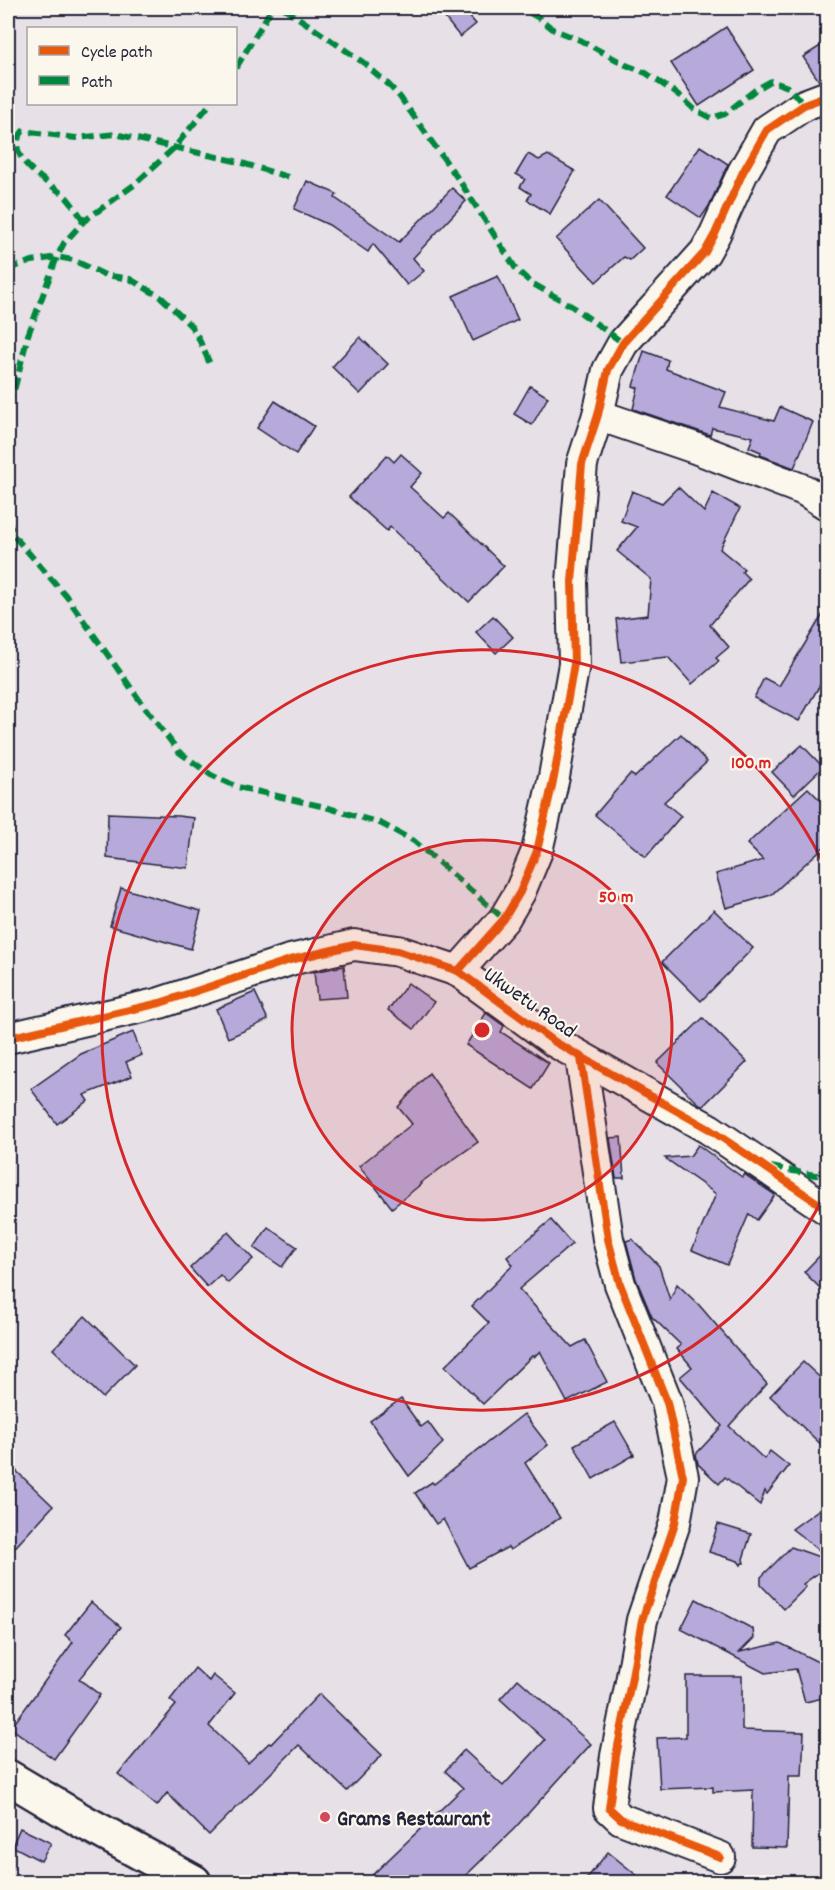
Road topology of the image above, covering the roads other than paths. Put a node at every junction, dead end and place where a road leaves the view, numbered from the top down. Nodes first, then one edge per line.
1 (828, 96) edge
2 (598, 415) junction
3 (828, 505) edge
4 (458, 972) junction
5 (8, 1038) edge
6 (581, 1058) junction
7 (828, 1210) edge
8 (8, 1777) edge
9 (720, 1857) dead end
10 (195, 1882) edge

1 - 2 street
2 - 3 street
2 - 4 street
4 - 5 street, Ukwetu Road
4 - 6 street, Ukwetu Road
6 - 7 street, Ukwetu Road
6 - 9 street
8 - 10 street

